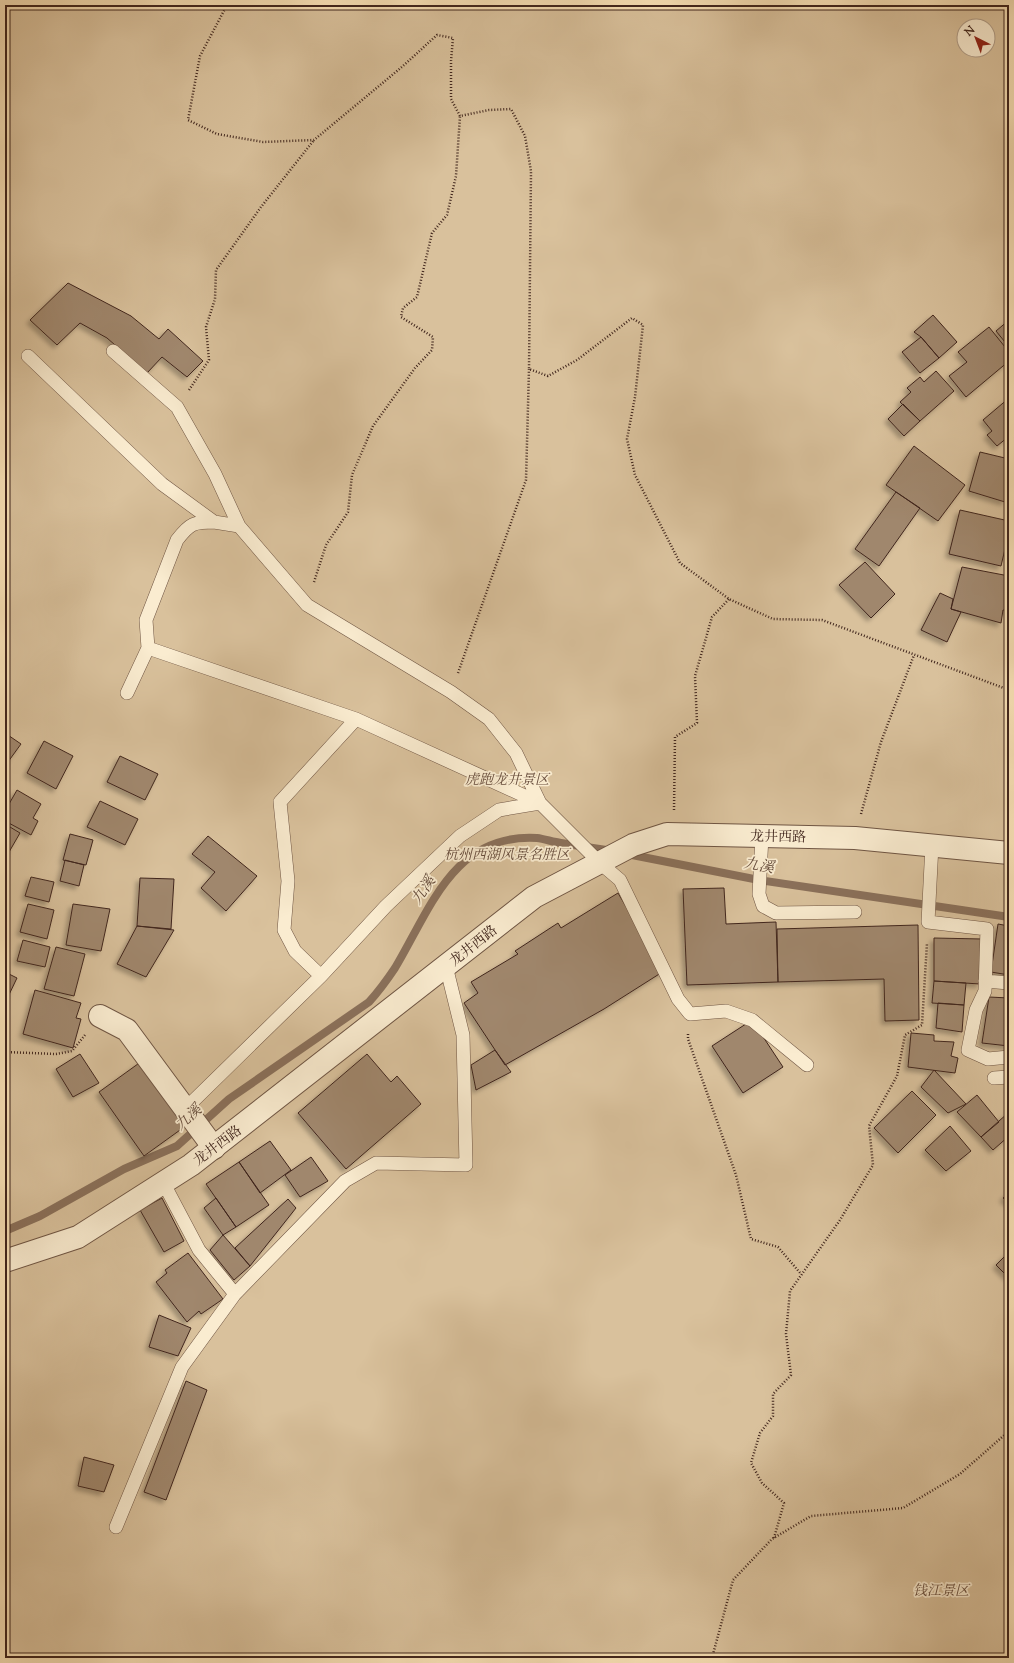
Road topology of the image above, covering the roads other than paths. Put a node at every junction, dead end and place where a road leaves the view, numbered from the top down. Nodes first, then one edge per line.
1 (113, 351) dead end
2 (28, 356) dead end
3 (214, 522) junction
4 (239, 526) junction
5 (148, 648) junction
6 (127, 693) dead end
7 (356, 719) junction
8 (540, 803) junction
9 (762, 836) junction
10 (932, 846) junction
11 (1009, 853) edge
12 (600, 863) junction
13 (856, 912) dead end
14 (446, 966) junction
15 (322, 976) junction
16 (985, 981) junction
17 (1009, 983) edge
18 (100, 1016) road end
19 (1009, 1057) edge
20 (807, 1065) dead end
21 (1009, 1077) edge
22 (994, 1078) dead end
23 (185, 1109) junction
24 (214, 1148) junction
25 (163, 1182) junction
26 (5, 1261) edge
27 (235, 1294) junction
28 (116, 1528) dead end

1 - 4 lane
2 - 3 lane
3 - 4 lane
3 - 5 lane
4 - 8 lane
5 - 6 lane
5 - 7 lane
7 - 8 lane
7 - 15 lane
8 - 12 lane
8 - 15 lane
9 - 10 street, 龙井西路
9 - 12 street, 龙井西路
9 - 13 lane
10 - 11 street, 龙井西路
10 - 16 lane
12 - 14 street, 龙井西路
12 - 20 lane
14 - 24 street, 龙井西路
14 - 27 lane
15 - 23 lane
16 - 17 lane
16 - 19 lane
18 - 23 street
21 - 22 lane
23 - 24 street
24 - 25 street, 龙井西路
25 - 26 street, 龙井西路
25 - 27 lane
27 - 28 lane

